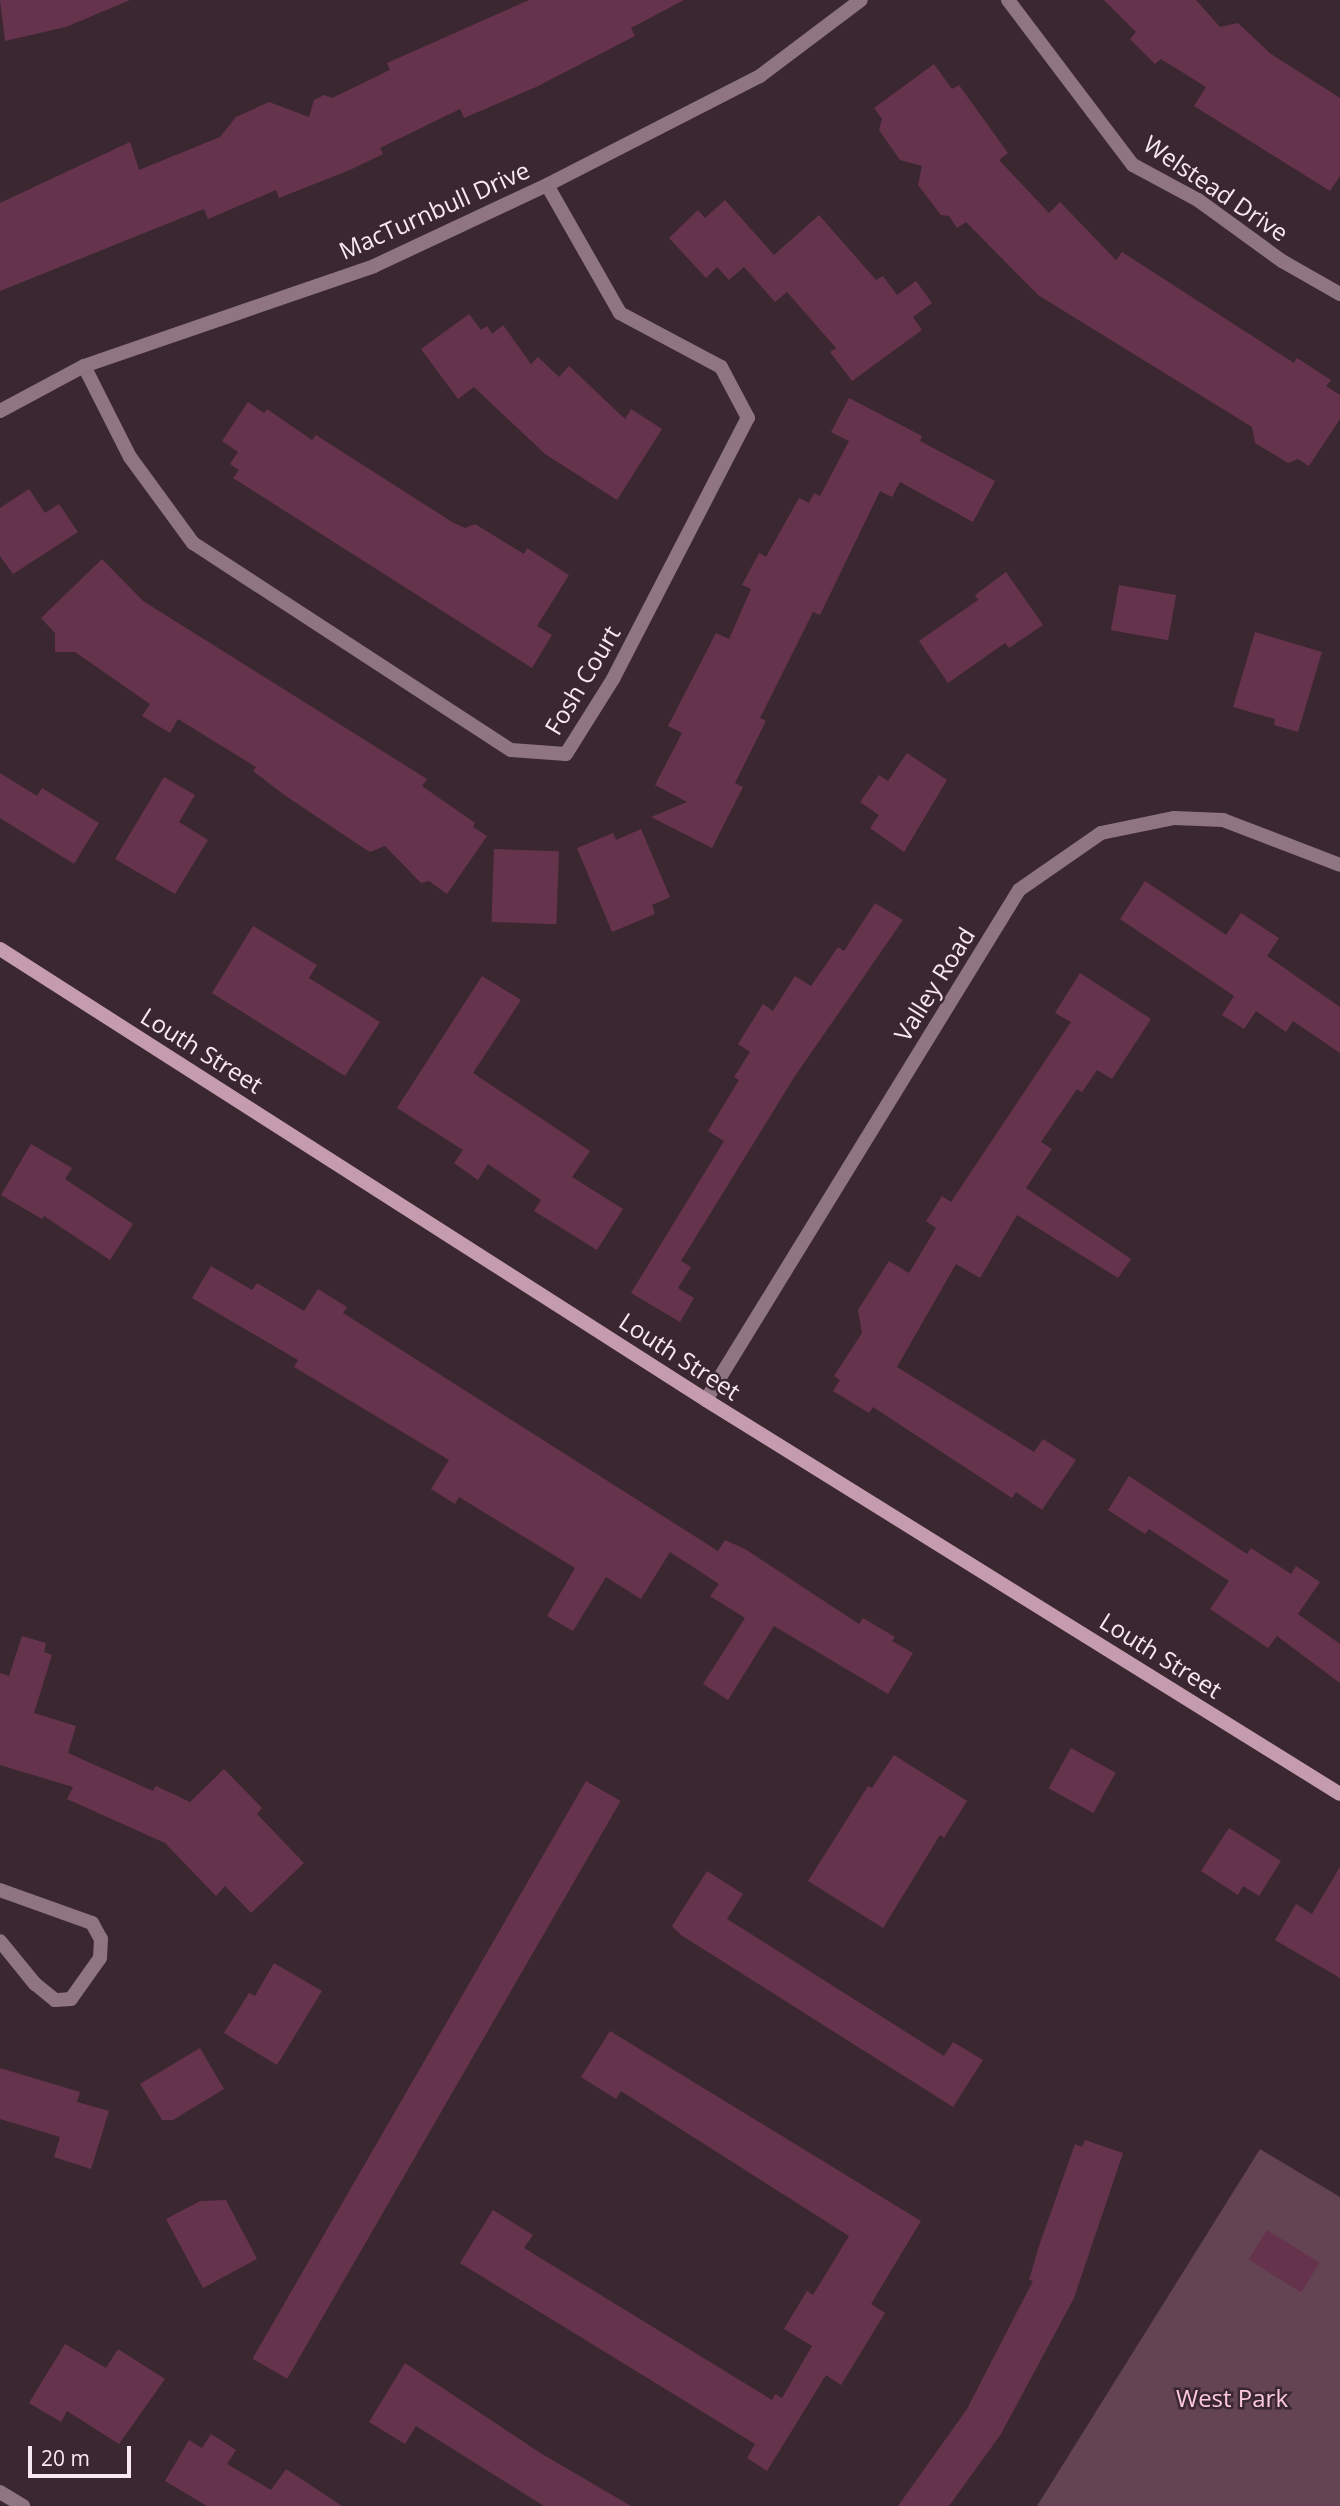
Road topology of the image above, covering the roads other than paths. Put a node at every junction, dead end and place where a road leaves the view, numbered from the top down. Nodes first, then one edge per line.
1 (861, 0) edge
2 (1007, 0) edge
3 (547, 184) junction
4 (1340, 294) edge
5 (84, 366) junction
6 (0, 411) edge
7 (1340, 865) edge
8 (0, 949) edge
9 (706, 1400) junction
10 (1340, 1794) edge
11 (0, 1890) edge
12 (0, 1941) edge
13 (0, 2491) edge
14 (23, 2506) edge

1 - 3 street, MacTurnbull Drive
2 - 4 street, Welstead Drive
3 - 5 street, MacTurnbull Drive
3 - 5 street, Fosh Court
5 - 6 street, MacTurnbull Drive
7 - 9 street, Valley Road
8 - 9 main road, Louth Street
9 - 10 main road, Louth Street
11 - 12 street
13 - 14 street

